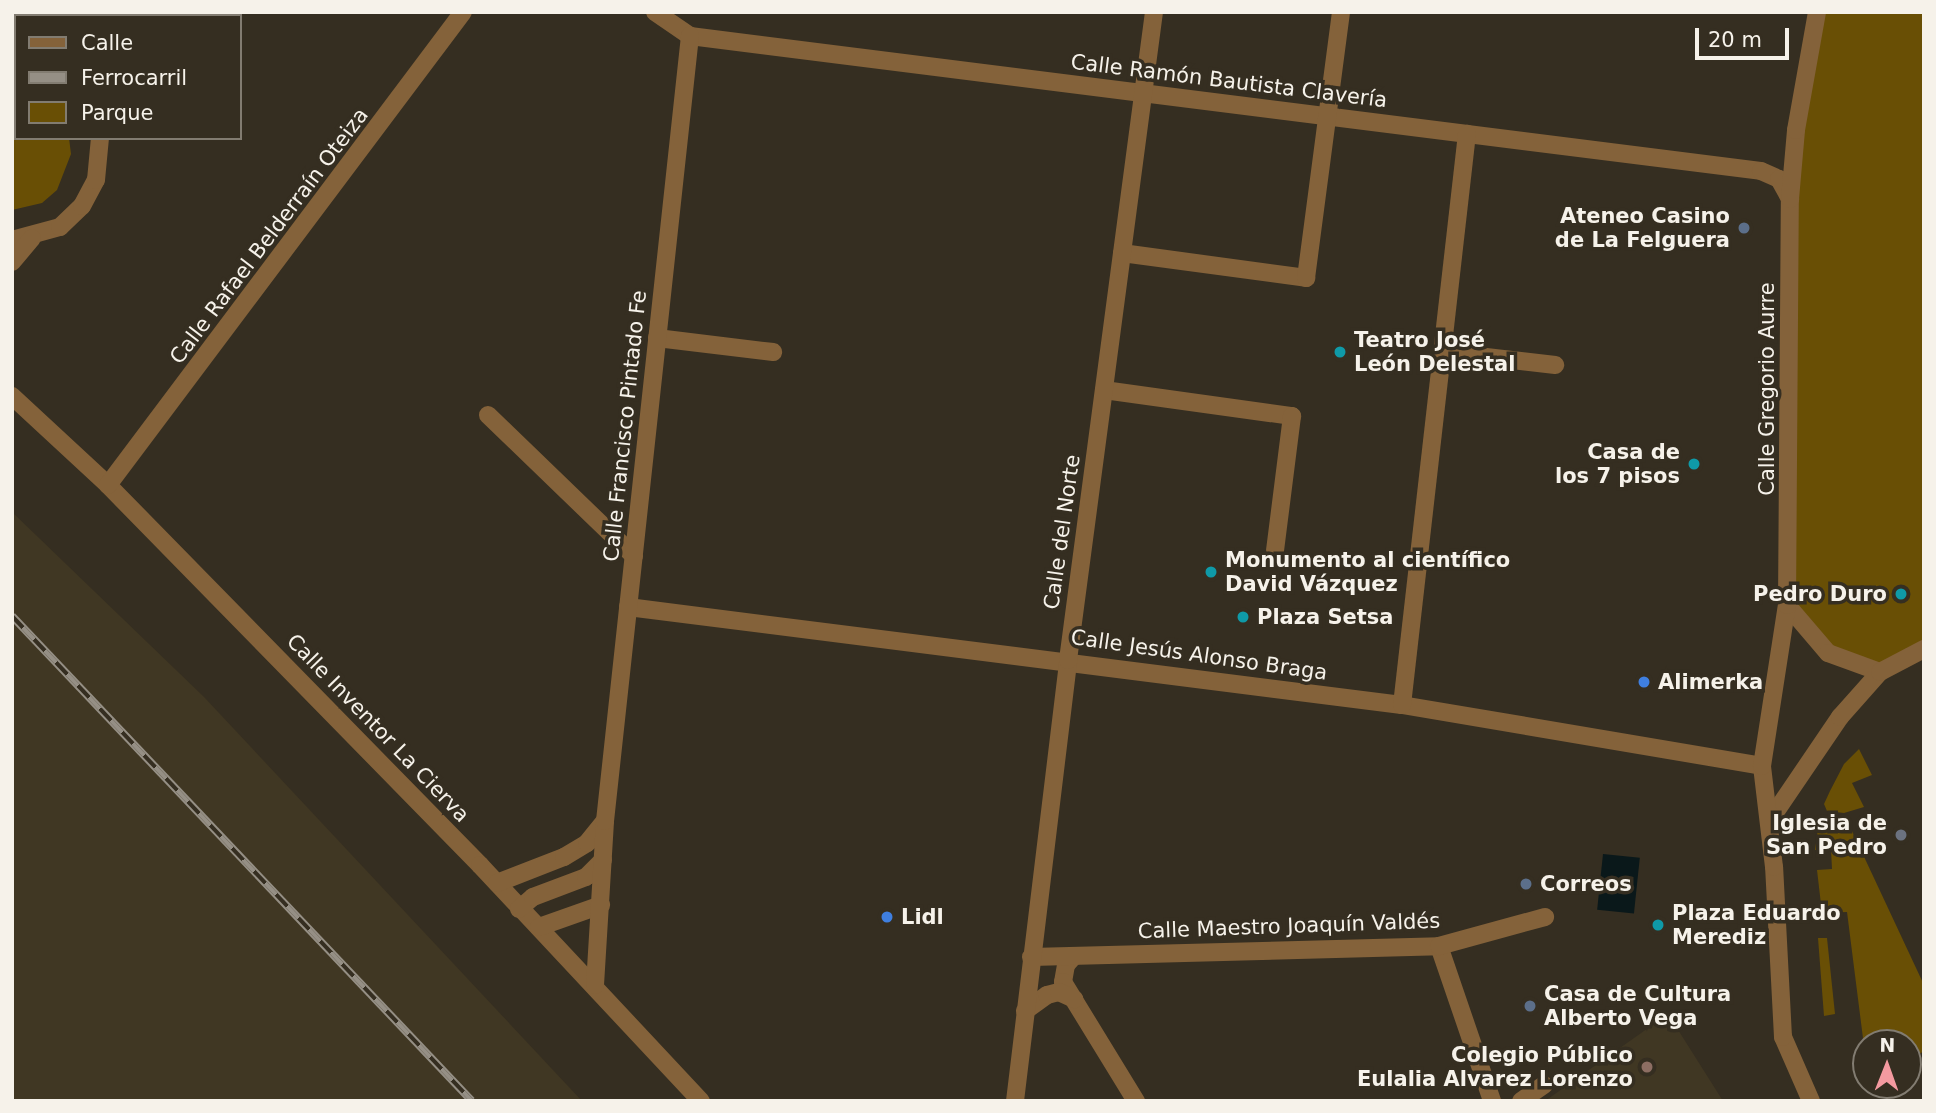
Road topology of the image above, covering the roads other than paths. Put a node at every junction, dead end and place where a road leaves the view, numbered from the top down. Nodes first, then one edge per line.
1 (463, 12) edge
2 (655, 12) edge
3 (1154, 12) edge
4 (1340, 12) edge
5 (1817, 12) edge
6 (690, 36) junction
7 (1143, 93) junction
8 (1327, 116) junction
9 (1467, 134) junction
10 (100, 140) edge
11 (1790, 199) junction
12 (32, 238) junction
13 (12, 240) edge
14 (1122, 253) junction
15 (12, 262) edge
16 (657, 338) junction
17 (773, 352) dead end
18 (1443, 352) junction
19 (1555, 365) dead end
20 (1104, 390) junction
21 (12, 396) edge
22 (488, 415) dead end
23 (108, 485) junction
24 (1275, 550) dead end
25 (634, 556) junction
26 (1787, 605) junction
27 (628, 607) junction
28 (1924, 649) edge
29 (1068, 660) junction
30 (1880, 672) junction
31 (1402, 705) junction
32 (1762, 766) junction
33 (1770, 820) junction
34 (605, 821) junction
35 (594, 878) junction
36 (497, 883) junction
37 (601, 905) junction
38 (519, 909) junction
39 (1545, 917) dead end
40 (539, 928) junction
41 (1439, 946) junction
42 (1074, 956) junction
43 (1031, 957) junction
44 (594, 985) junction
45 (1074, 999) junction
46 (1025, 1011) junction
47 (1544, 1085) dead end
48 (701, 1101) edge
49 (1015, 1101) edge
50 (1136, 1101) edge
51 (1492, 1101) edge
52 (1521, 1101) edge
53 (1811, 1101) edge

1 - 23 street, Calle Rafael Belderraín Oteiza
2 - 6 street, Calle Ramón Bautista Clavería
3 - 7 street, Calle del Norte
4 - 8 street
5 - 11 street, Calle Gregorio Aurre
6 - 7 street, Calle Ramón Bautista Clavería
6 - 16 street, Calle Francisco Pintado Fe
7 - 8 street, Calle Ramón Bautista Clavería
7 - 14 street, Calle del Norte
8 - 9 street, Calle Ramón Bautista Clavería
8 - 14 street
9 - 11 street, Calle Ramón Bautista Clavería
9 - 18 street
10 - 12 street
11 - 26 street, Calle Gregorio Aurre
12 - 13 street
12 - 15 street
14 - 20 street, Calle del Norte
16 - 17 street
16 - 25 street, Calle Francisco Pintado Fe
18 - 19 street
18 - 31 street
20 - 24 street
20 - 29 street, Calle del Norte
21 - 23 street, Calle Inventor La Cierva
22 - 25 street
23 - 36 street, Calle Inventor La Cierva
25 - 27 street, Calle Francisco Pintado Fe
26 - 30 street
26 - 32 street, Calle Gregorio Aurre
27 - 29 street, Calle Jesús Alonso Braga
27 - 34 street, Calle Francisco Pintado Fe
28 - 30 street
29 - 31 street, Calle Jesús Alonso Braga
29 - 43 street, Calle del Norte
30 - 33 street
31 - 32 street, Calle Jesús Alonso Braga
32 - 33 street, Calle Gregorio Aurre
33 - 53 street, Calle Gregorio Aurre
34 - 35 street, Calle Francisco Pintado Fe
34 - 36 street
35 - 37 street, Calle Francisco Pintado Fe
35 - 38 street
36 - 38 street, Calle Inventor La Cierva
37 - 40 street
37 - 44 street, Calle Francisco Pintado Fe
38 - 40 street, Calle Inventor La Cierva
39 - 41 street, Calle Maestro Joaquín Valdés
40 - 44 street, Calle Inventor La Cierva
41 - 42 street, Calle Maestro Joaquín Valdés
41 - 51 street
42 - 43 street, Calle Maestro Joaquín Valdés
42 - 45 street
43 - 46 street, Calle del Norte
44 - 48 street, Calle Inventor La Cierva
45 - 46 street
45 - 50 street
46 - 49 street, Calle del Norte
47 - 52 street

